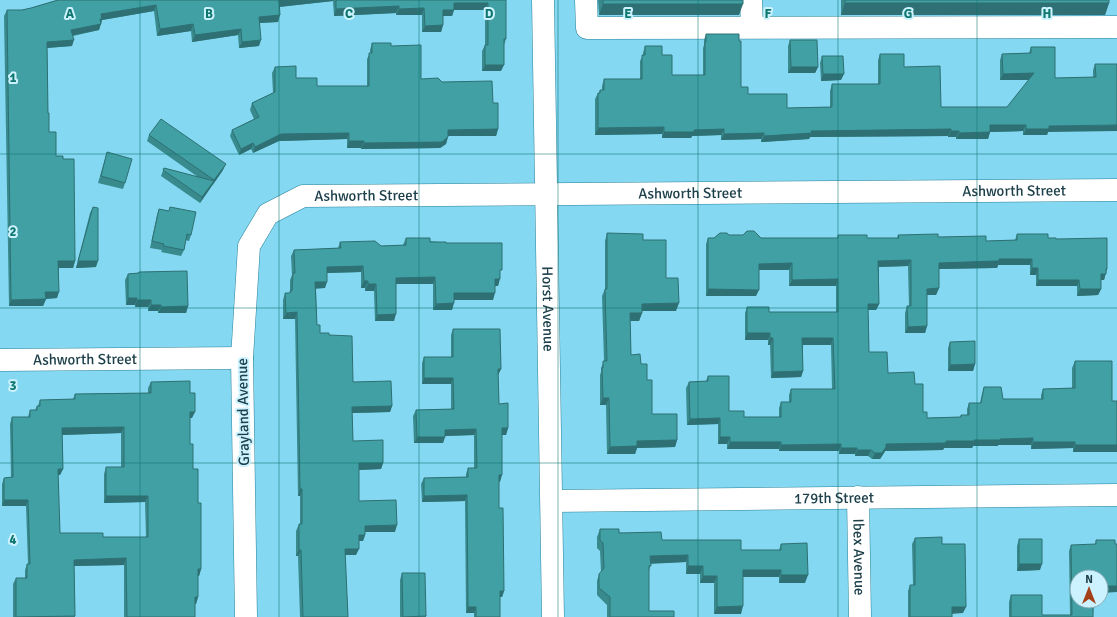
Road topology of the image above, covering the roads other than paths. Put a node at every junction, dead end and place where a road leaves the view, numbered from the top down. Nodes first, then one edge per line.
1 (543, 0) edge
2 (586, 0) edge
3 (751, 0) edge
4 (752, 27) junction
5 (1117, 27) edge
6 (1117, 190) edge
7 (546, 193) junction
8 (268, 214) joint
9 (242, 358) junction
10 (0, 360) edge
11 (1117, 495) edge
12 (858, 497) junction
13 (552, 501) junction
14 (246, 617) edge
15 (553, 617) edge
16 (860, 617) edge

1 - 7 street, Horst Avenue
2 - 4 street
3 - 4 street
4 - 5 street
6 - 7 street, Ashworth Street
7 - 8 street, Ashworth Street
7 - 13 street, Horst Avenue
8 - 9 street, Grayland Avenue
9 - 10 street, Ashworth Street
9 - 14 street, Grayland Avenue
11 - 12 street, 179th Street
12 - 13 street, 179th Street
12 - 16 street, Ibex Avenue
13 - 15 street, Horst Avenue

